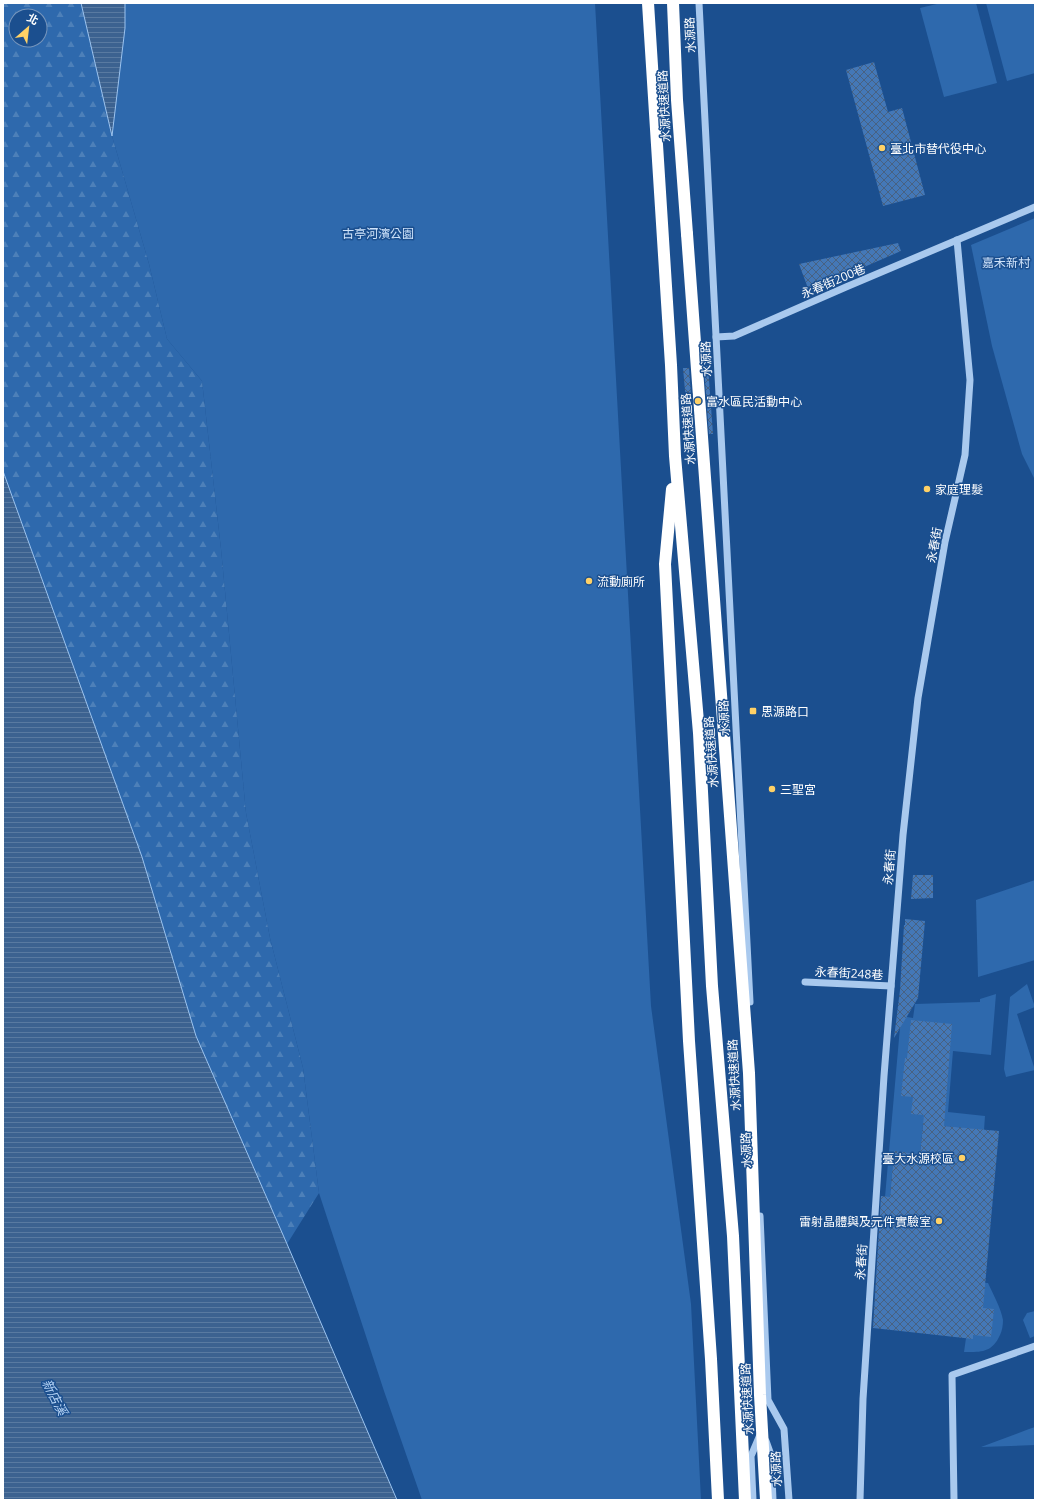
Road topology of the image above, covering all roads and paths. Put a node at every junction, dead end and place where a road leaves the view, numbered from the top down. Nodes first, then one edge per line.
1 (648, 3) edge
2 (673, 3) edge
3 (699, 3) edge
4 (1035, 207) edge
5 (957, 240) junction
6 (716, 337) junction
7 (674, 456) junction
8 (805, 982) dead end
9 (891, 986) junction
10 (1035, 1346) edge
11 (768, 1400) junction
12 (763, 1430) junction
13 (718, 1500) edge
14 (745, 1500) edge
15 (753, 1500) edge
16 (766, 1500) edge
17 (773, 1500) edge
18 (789, 1500) edge
19 (860, 1500) edge
20 (954, 1500) edge

1 - 7 highway, 水源快速道路
2 - 16 highway, 水源快速道路, bridge
3 - 6 street, 水源路
4 - 5 street, 永春街200巷
5 - 6 street, 永春街200巷
5 - 9 street, 永春街
6 - 11 street, 水源路
7 - 13 highway
7 - 14 highway, 水源快速道路
8 - 9 street, 永春街248巷
9 - 19 street, 永春街
10 - 20 street
11 - 12 street
11 - 18 street, 水源路
12 - 15 street
12 - 17 street

